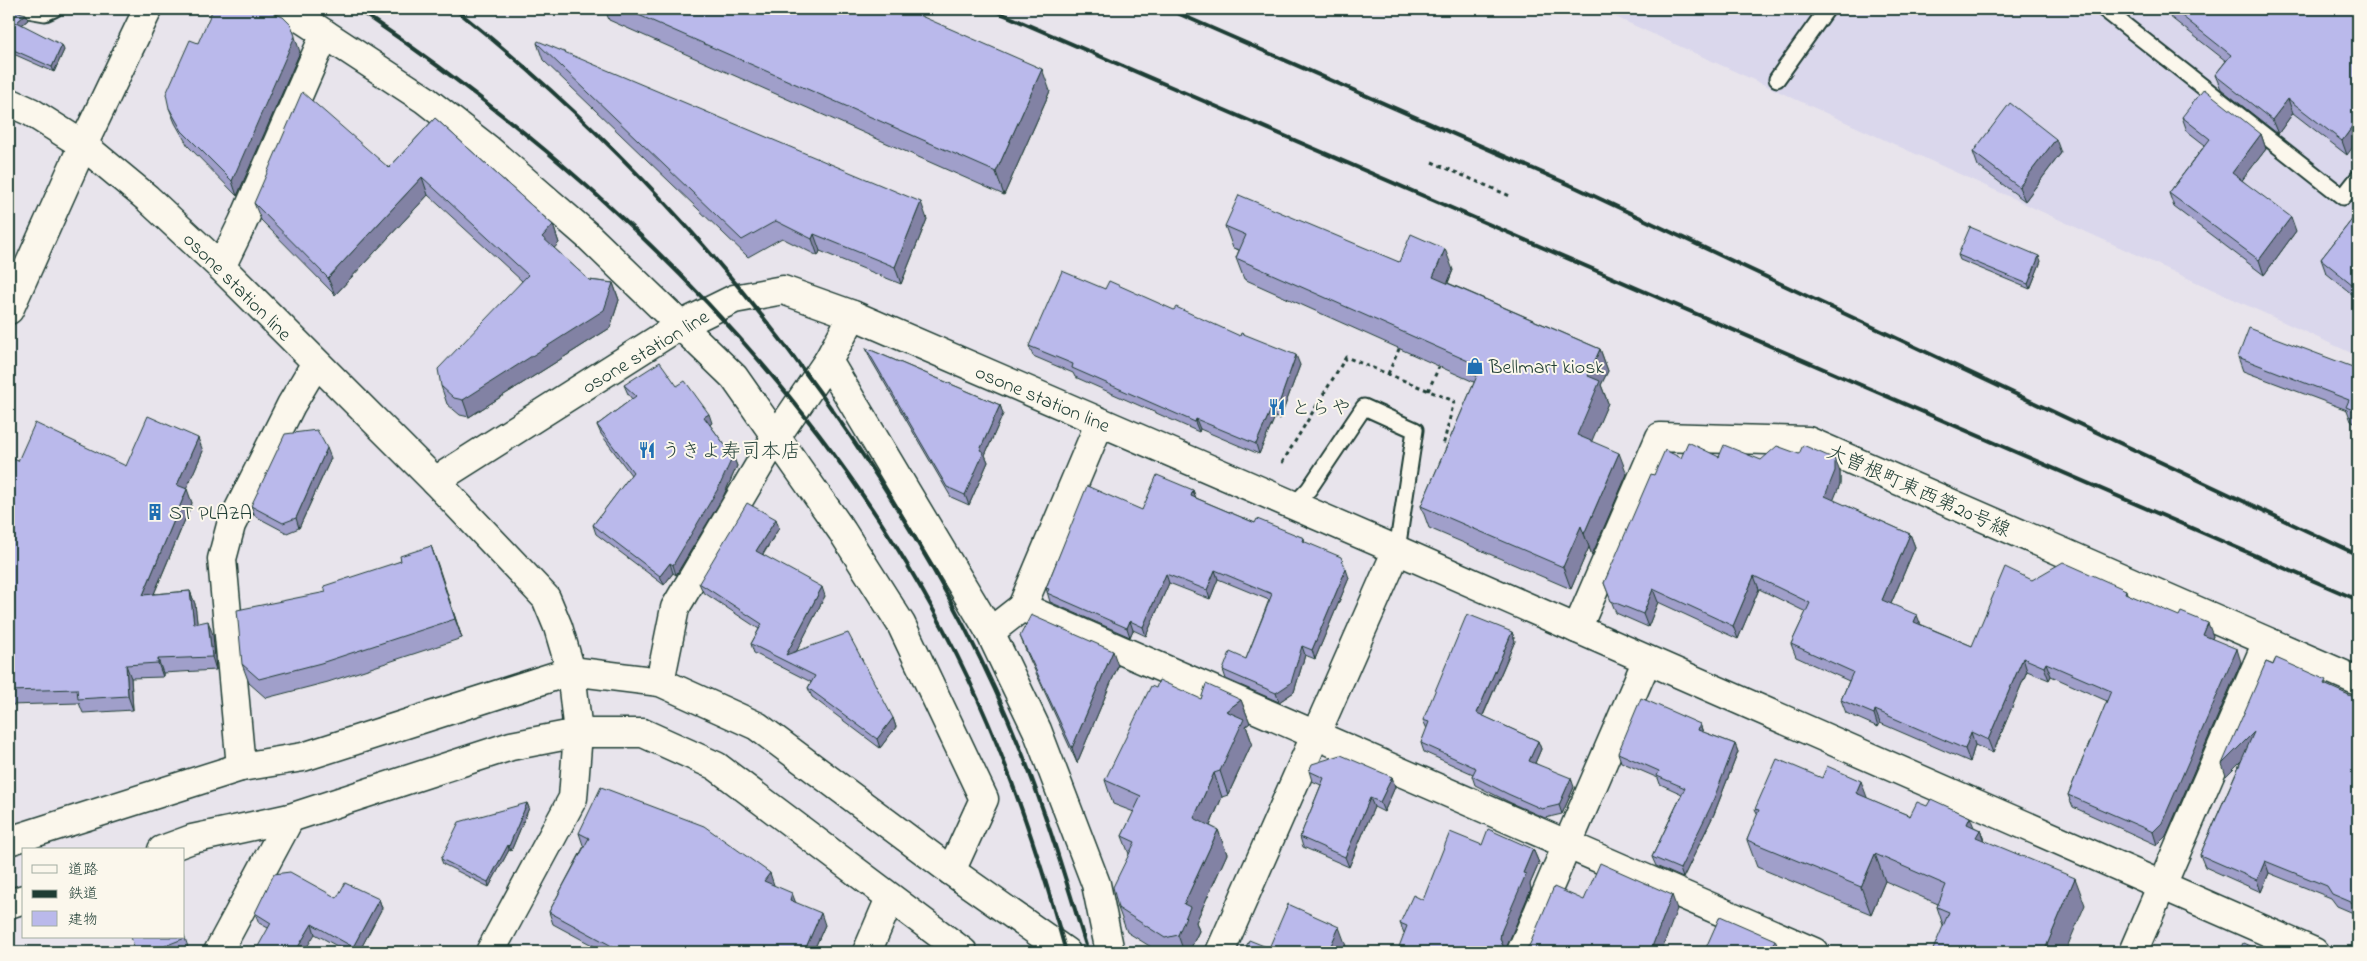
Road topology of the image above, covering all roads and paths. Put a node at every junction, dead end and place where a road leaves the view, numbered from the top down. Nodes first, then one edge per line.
1 (22, 9) edge
2 (54, 9) edge
3 (148, 9) edge
4 (287, 9) edge
5 (1826, 9) edge
6 (2104, 9) edge
7 (324, 34) junction
8 (1777, 79) dead end
9 (9, 102) edge
10 (83, 145) junction
11 (1432, 162) dead end
12 (2358, 178) edge
13 (1510, 196) dead end
14 (221, 267) junction
15 (9, 310) edge
16 (853, 315) junction
17 (679, 326) junction
18 (1399, 349) edge
19 (828, 361) junction
20 (316, 363) junction
21 (1439, 366) edge
22 (1388, 374) dead end
23 (1428, 391) dead end
24 (1100, 422) junction
25 (776, 437) junction
26 (435, 481) junction
27 (1294, 505) junction
28 (1397, 550) junction
29 (1022, 607) junction
30 (1577, 629) junction
31 (990, 632) junction
32 (2267, 642) junction
33 (1647, 660) junction
34 (570, 671) junction
35 (2358, 681) edge
36 (660, 682) junction
37 (578, 733) junction
38 (1314, 734) junction
39 (240, 767) junction
40 (290, 818) junction
41 (9, 841) edge
42 (1568, 844) junction
43 (167, 848) edge
44 (951, 871) junction
45 (2162, 886) junction
46 (890, 898) junction
47 (22, 899) edge
48 (9, 904) edge
49 (218, 952) edge
50 (490, 952) edge
51 (867, 952) edge
52 (963, 952) edge
53 (1066, 952) edge
54 (1110, 952) edge
55 (1220, 952) edge
56 (1521, 952) edge
57 (1813, 952) edge
58 (2133, 952) edge
59 (2314, 952) edge

1 - 2 lane
3 - 10 street
4 - 7 street
5 - 8 lane
6 - 12 lane
7 - 14 street
7 - 17 street
9 - 10 street, osone station line
10 - 14 street, osone station line
10 - 15 street
11 - 13 path
14 - 20 street, osone station line
16 - 17 street, osone station line
16 - 19 street
16 - 24 street, osone station line
17 - 25 street
17 - 26 street, osone station line
18 - 22 path
19 - 25 street
19 - 31 street
20 - 26 street, osone station line
20 - 39 street
21 - 23 path
24 - 27 street, osone station line
24 - 29 street
25 - 36 street
25 - 44 street
26 - 34 street
27 - 28 street, osone station line
27 - 28 lane
28 - 30 street, osone station line
28 - 38 street
29 - 31 street
29 - 38 street
30 - 32 street, 大曽根町東西第20号線
30 - 33 street, osone station line
31 - 54 street
32 - 35 street, 大曽根町東西第20号線
32 - 45 street
33 - 42 street
33 - 45 street, osone station line
34 - 36 street
34 - 37 street
34 - 39 street
36 - 44 street
37 - 40 street
37 - 46 street
37 - 50 street
38 - 42 street
38 - 55 street
39 - 41 street
40 - 43 street
40 - 49 street
42 - 56 street
42 - 57 street
44 - 53 street
45 - 58 street
45 - 59 street, osone station line
46 - 51 street
46 - 52 street
47 - 48 street

